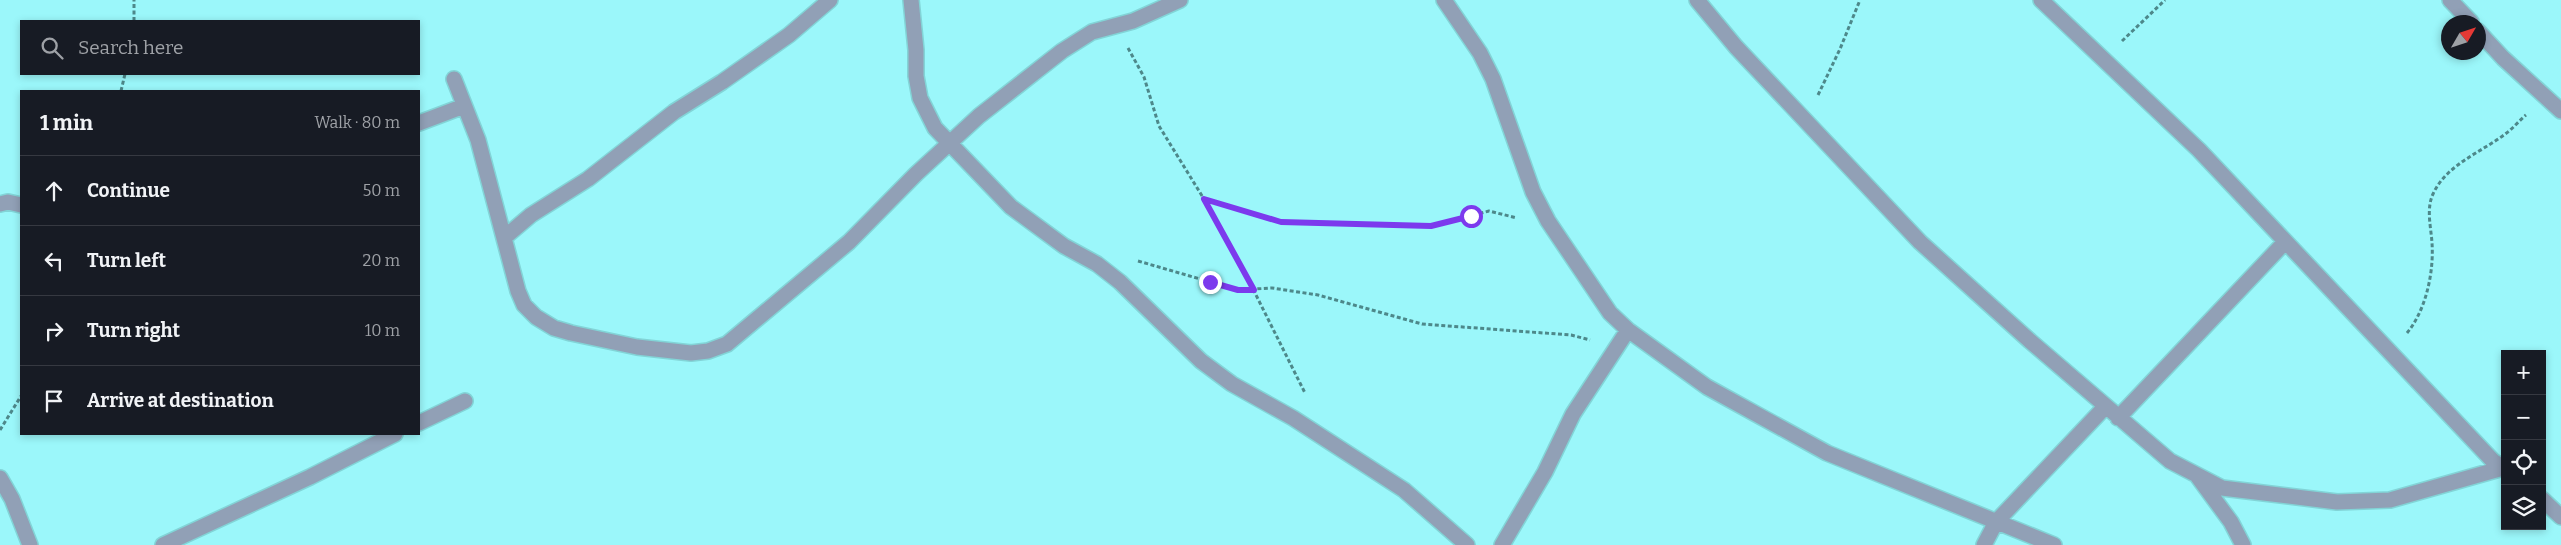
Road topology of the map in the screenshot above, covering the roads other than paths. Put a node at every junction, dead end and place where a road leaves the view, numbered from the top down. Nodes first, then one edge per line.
1 (911, 0) edge
2 (1180, 0) edge
3 (1444, 0) edge
4 (1697, 0) edge
5 (2041, 0) edge
6 (2450, 0) edge
7 (828, 1) edge
8 (2464, 15) edge
9 (2486, 39) edge
10 (454, 79) dead end
11 (464, 106) junction
12 (2561, 111) edge
13 (420, 123) edge
14 (949, 144) junction
15 (0, 204) edge
16 (20, 205) edge
17 (506, 237) junction
18 (2285, 242) junction
19 (1628, 330) junction
20 (465, 401) dead end
21 (2105, 407) junction
22 (2118, 418) junction
23 (420, 423) edge
24 (393, 435) edge
25 (2501, 466) edge
26 (2501, 470) edge
27 (2195, 474) junction
28 (0, 478) edge
29 (2546, 503) edge
30 (2561, 516) edge
31 (1996, 522) junction
32 (30, 545) edge
33 (163, 545) edge
34 (1467, 545) edge
35 (1502, 545) edge
36 (1984, 545) edge
37 (2054, 545) edge
38 (2243, 545) edge

1 - 14 street
2 - 14 street
3 - 19 street
4 - 21 street
5 - 18 street
6 - 8 street
7 - 17 street
9 - 12 street
10 - 11 street
11 - 13 street
11 - 17 street
14 - 17 street
14 - 34 street
15 - 16 street
18 - 22 street
18 - 25 street
19 - 31 street
19 - 35 street
20 - 23 street
21 - 22 street
21 - 31 street
22 - 27 street
24 - 33 street
26 - 27 street
27 - 38 street
28 - 32 street
29 - 30 street
31 - 36 street
31 - 37 street

